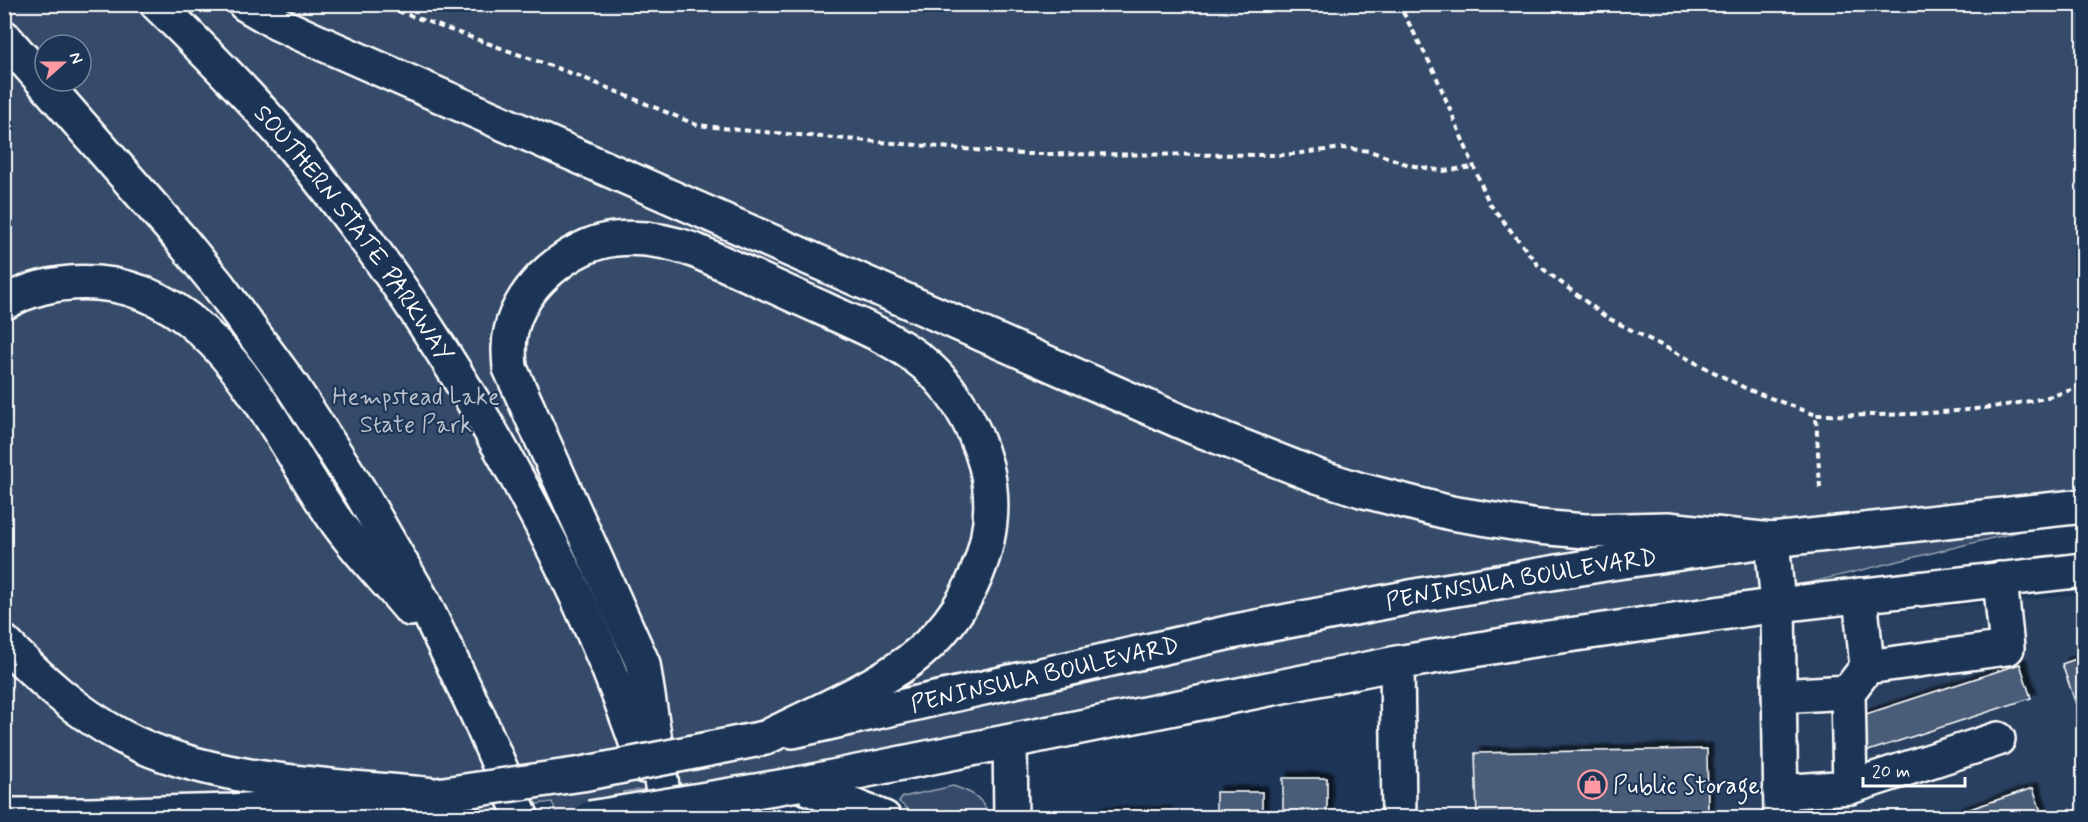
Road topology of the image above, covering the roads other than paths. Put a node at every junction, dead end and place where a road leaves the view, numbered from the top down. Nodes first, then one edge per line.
1 (157, 4) edge
2 (245, 4) edge
3 (4, 37) edge
4 (4, 303) edge
5 (2084, 506) edge
6 (1772, 540) junction
7 (2084, 570) edge
8 (2000, 579) junction
9 (1860, 595) junction
10 (1778, 605) junction
11 (4, 642) edge
12 (448, 653) junction
13 (1397, 663) junction
14 (1857, 679) junction
15 (1779, 696) junction
16 (765, 738) junction
17 (1998, 739) dead end
18 (1010, 742) junction
19 (798, 784) junction
20 (1850, 787) junction
21 (437, 795) junction
22 (1781, 805) edge
23 (4, 815) edge
24 (522, 818) edge
25 (590, 818) edge
26 (660, 818) edge
27 (667, 818) edge
28 (884, 818) edge
29 (1011, 818) edge
30 (1399, 818) edge

1 - 26 main road, SOUTHERN STATE PARKWAY
2 - 6 main road
3 - 12 main road
4 - 12 main road
5 - 6 main road, PENINSULA BOULEVARD
6 - 10 main road
6 - 16 main road, PENINSULA BOULEVARD
7 - 8 main road
8 - 9 main road
8 - 14 main road
9 - 10 main road
9 - 14 main road
10 - 13 main road
10 - 15 main road
11 - 21 main road
12 - 24 main road
13 - 18 main road
13 - 30 main road
14 - 15 main road
14 - 20 main road
15 - 22 main road
16 - 21 main road, PENINSULA BOULEVARD, bridge
16 - 27 main road
17 - 20 main road
18 - 19 main road
18 - 29 main road
19 - 25 main road, bridge
19 - 28 main road
20 - 22 main road
21 - 23 main road, PENINSULA BOULEVARD

